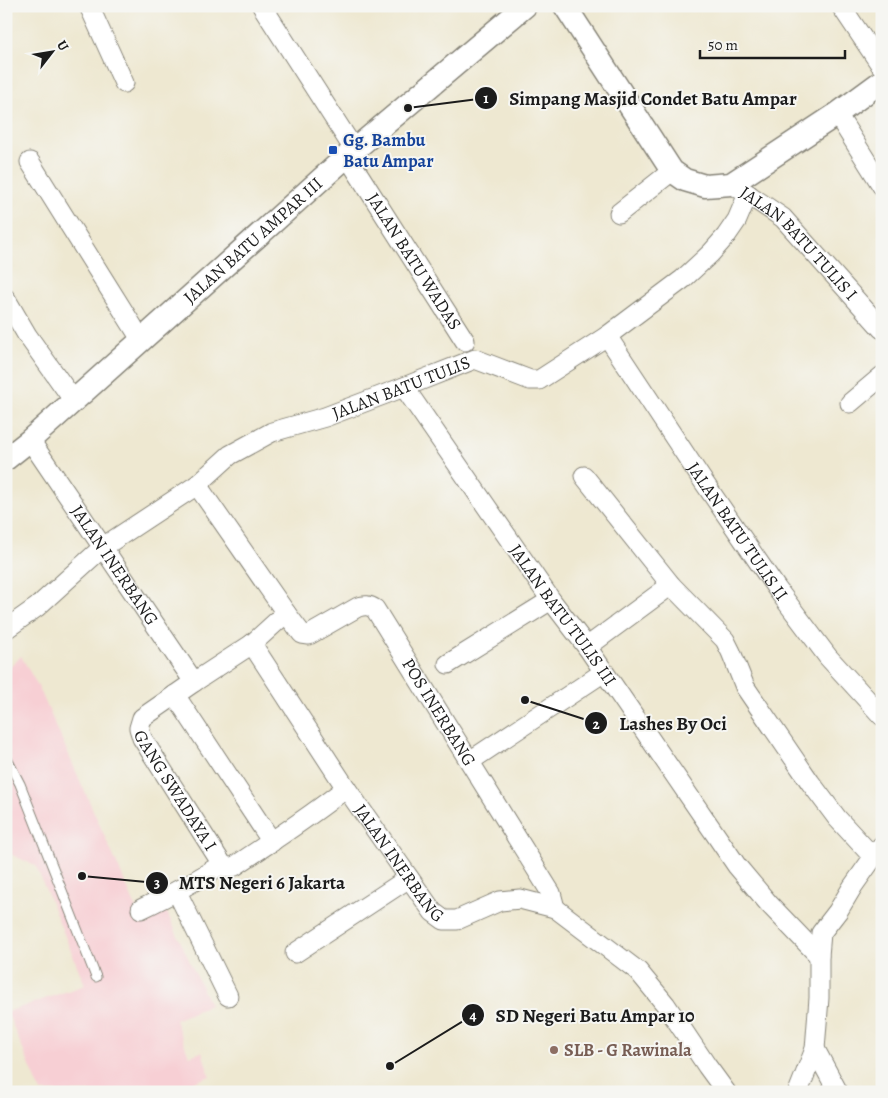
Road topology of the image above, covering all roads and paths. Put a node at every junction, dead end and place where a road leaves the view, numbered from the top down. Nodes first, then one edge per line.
1 (89, 6) edge
2 (262, 6) edge
3 (525, 6) edge
4 (565, 6) edge
5 (841, 6) edge
6 (882, 67) edge
7 (882, 81) edge
8 (124, 83) dead end
9 (837, 114) junction
10 (351, 153) junction
11 (30, 162) dead end
12 (672, 171) junction
13 (882, 186) edge
14 (740, 189) junction
15 (619, 213) dead end
16 (6, 300) edge
17 (882, 329) edge
18 (607, 336) junction
19 (142, 341) junction
20 (465, 341) dead end
21 (882, 376) edge
22 (404, 387) junction
23 (74, 400) junction
24 (850, 403) dead end
25 (14, 448) edge
26 (584, 476) dead end
27 (197, 485) junction
28 (103, 547) junction
29 (671, 585) junction
30 (551, 600) junction
31 (286, 613) junction
32 (6, 629) edge
33 (252, 644) junction
34 (587, 647) junction
35 (448, 664) dead end
36 (604, 672) junction
37 (194, 682) junction
38 (175, 695) junction
39 (882, 716) edge
40 (6, 757) edge
41 (470, 760) junction
42 (346, 788) junction
43 (272, 842) junction
44 (877, 851) edge
45 (222, 864) junction
46 (409, 878) junction
47 (177, 892) junction
48 (556, 908) junction
49 (141, 909) dead end
50 (295, 953) dead end
51 (818, 956) junction
52 (96, 977) dead end
53 (228, 996) dead end
54 (815, 1049) junction
55 (726, 1092) edge
56 (798, 1092) edge
57 (838, 1092) edge

1 - 8 street
2 - 10 street, JALAN BATU WADAS
3 - 10 street, JALAN BATU AMPAR III
4 - 12 street
5 - 6 street
7 - 9 street
9 - 13 street
9 - 14 street
10 - 19 street, JALAN BATU AMPAR III
10 - 20 street, JALAN BATU WADAS
11 - 19 street
12 - 14 street
12 - 15 street
14 - 17 street, JALAN BATU TULIS I
14 - 18 street, JALAN BATU TULIS
16 - 23 street
18 - 22 street, JALAN BATU TULIS
18 - 39 street, JALAN BATU TULIS II
19 - 23 street, JALAN BATU AMPAR III
21 - 24 street
22 - 27 street, JALAN BATU TULIS
22 - 30 street, JALAN BATU TULIS III
23 - 25 street, JALAN BATU AMPAR III
25 - 28 street, JALAN INERBANG
26 - 29 street
27 - 28 street, JALAN BATU TULIS
27 - 31 street
28 - 32 street, JALAN BATU TULIS
28 - 37 street, JALAN INERBANG
29 - 34 street
29 - 44 street
30 - 34 street, JALAN BATU TULIS III
30 - 35 street
31 - 33 street
31 - 41 street, POS INERBANG
33 - 37 street
33 - 42 street, JALAN INERBANG
34 - 36 street, JALAN BATU TULIS III
36 - 41 street
36 - 51 street, JALAN BATU TULIS III
37 - 38 street, GANG SWADAYA I
38 - 43 street
38 - 45 street, GANG SWADAYA I
40 - 52 lane
41 - 48 street, POS INERBANG
42 - 43 street
42 - 46 street, JALAN INERBANG
43 - 45 street
44 - 51 street
45 - 47 street
46 - 48 street, JALAN INERBANG
46 - 50 street
47 - 49 street
47 - 53 street
48 - 55 street, JALAN INERBANG
51 - 54 street
54 - 56 street
54 - 57 street

